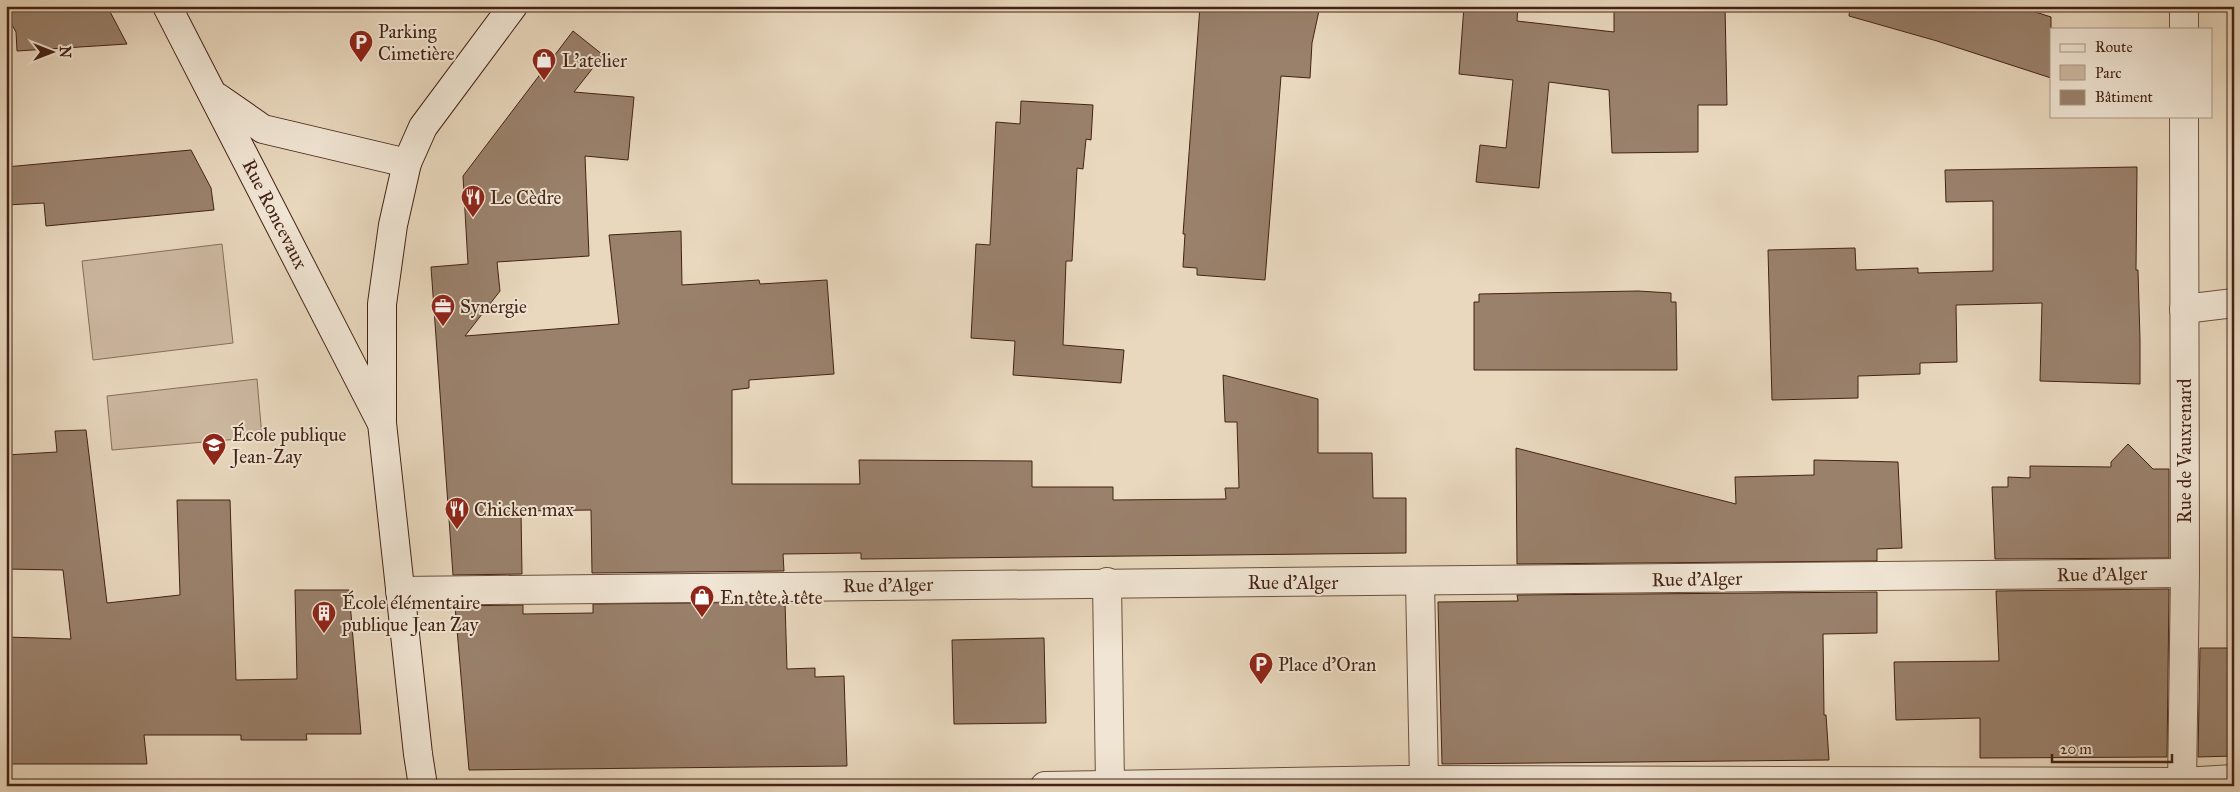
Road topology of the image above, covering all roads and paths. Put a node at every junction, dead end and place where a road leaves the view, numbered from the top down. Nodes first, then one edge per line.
1 (167, 6) edge
2 (513, 6) edge
3 (2184, 6) edge
4 (2184, 28) edge
5 (214, 95) junction
6 (2184, 118) edge
7 (407, 163) junction
8 (2234, 303) edge
9 (2184, 309) junction
10 (382, 423) junction
11 (2185, 573) junction
12 (1107, 582) junction
13 (1420, 582) junction
14 (400, 591) junction
15 (2234, 779) edge
16 (1424, 780) junction
17 (2182, 784) edge
18 (1110, 785) edge
19 (423, 786) edge
20 (1045, 786) edge

1 - 5 street, Rue Roncevaux
2 - 7 street
3 - 4 street
5 - 7 street
5 - 10 street, Rue Roncevaux
6 - 9 street, Rue de Vauxrenard
7 - 10 street
8 - 9 street
9 - 11 street, Rue de Vauxrenard
10 - 14 street
11 - 13 street, Rue d'Alger
11 - 17 street, Rue de Vauxrenard
12 - 13 street, Rue d'Alger
12 - 14 street, Rue d'Alger
12 - 18 street
13 - 16 street
14 - 19 street
15 - 17 street
16 - 17 street
16 - 18 street
18 - 20 street

